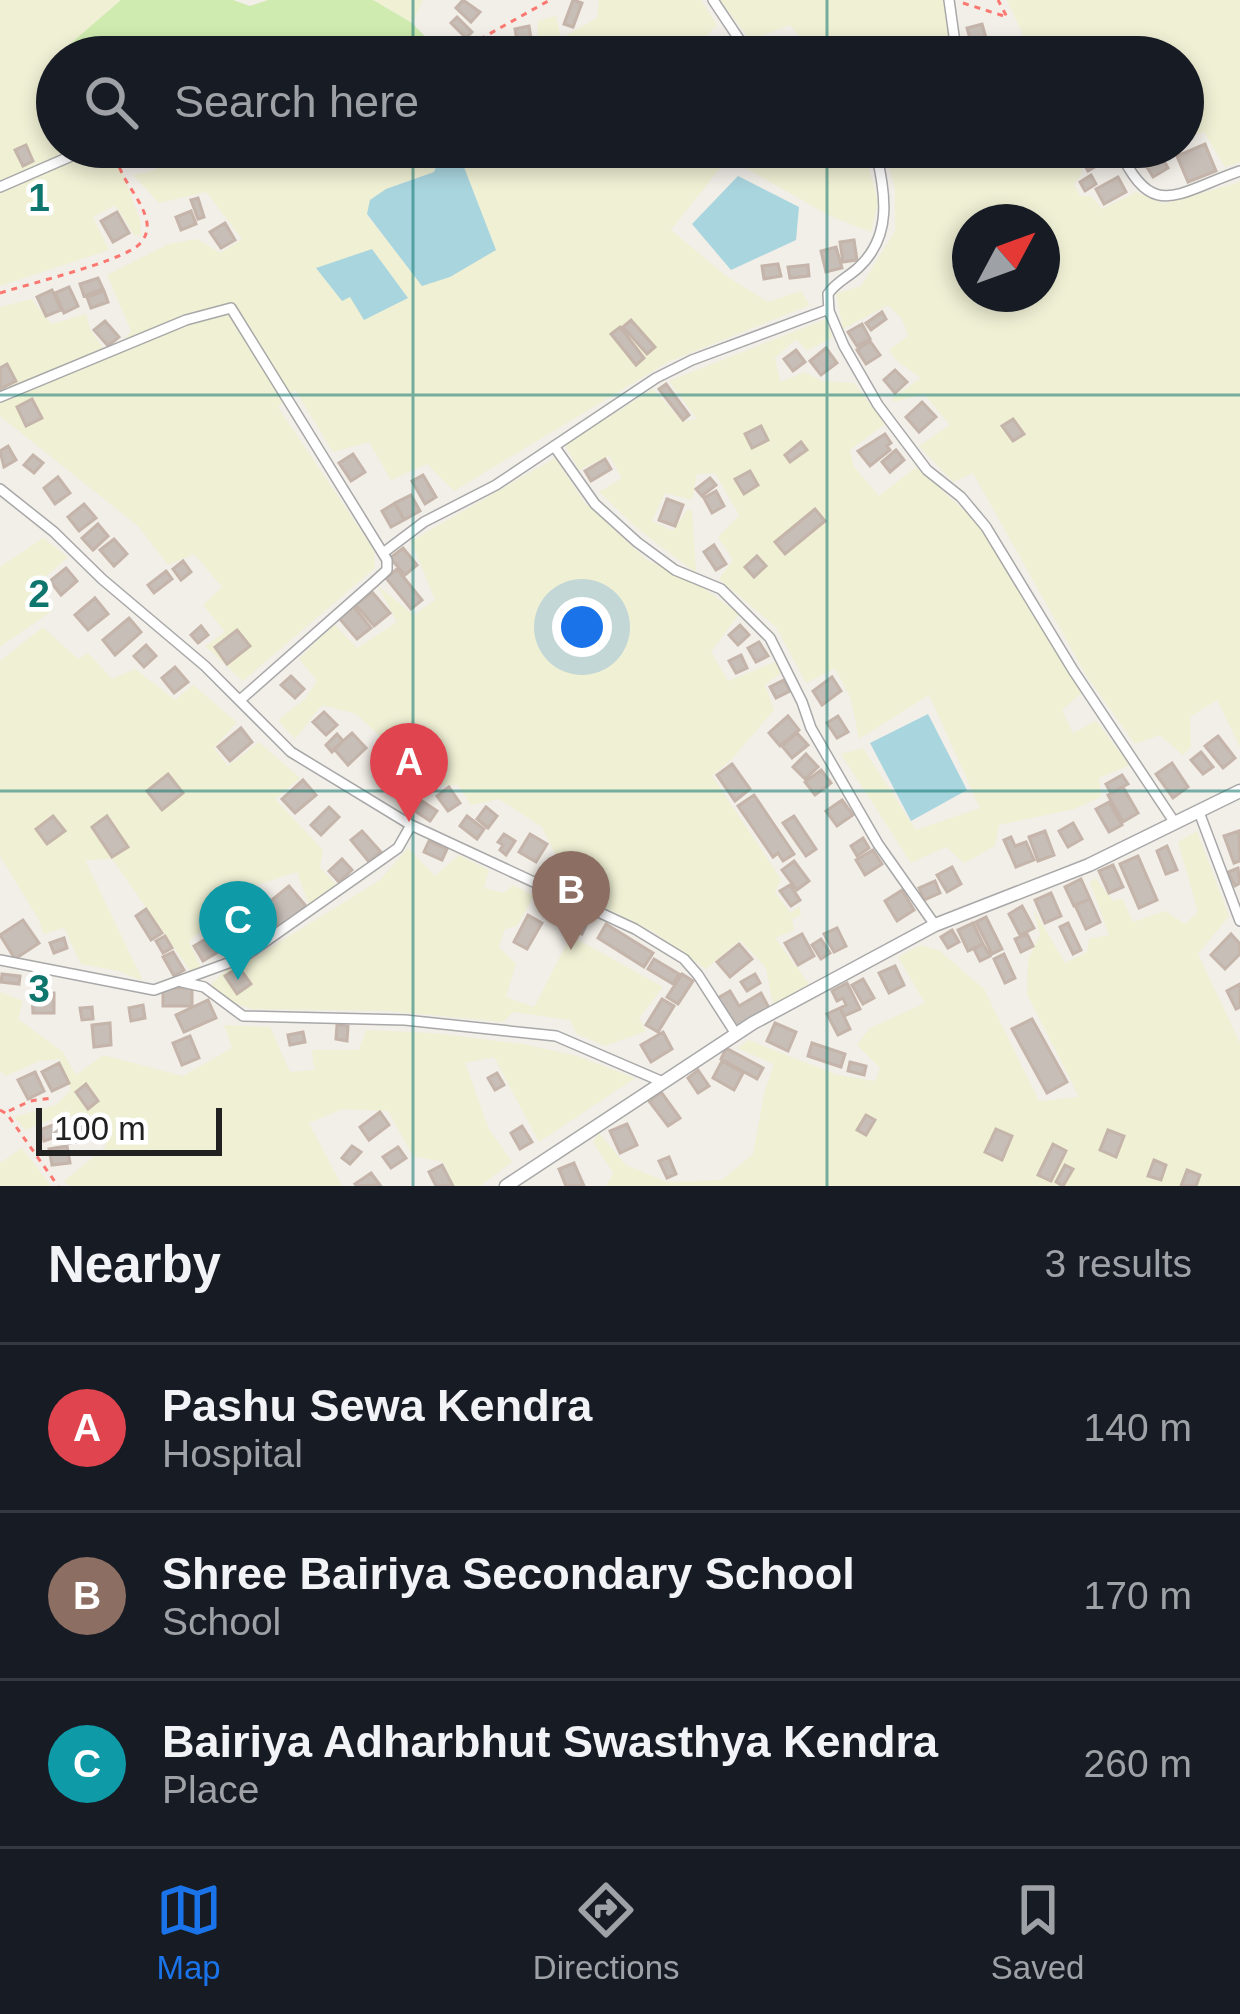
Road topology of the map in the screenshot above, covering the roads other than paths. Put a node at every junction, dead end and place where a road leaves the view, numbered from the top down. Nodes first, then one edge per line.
1 (712, 0) edge
2 (949, 1) edge
3 (737, 36) edge
4 (954, 36) edge
5 (44, 168) edge
6 (879, 168) edge
7 (1128, 168) edge
8 (1240, 171) edge
9 (0, 187) edge
10 (829, 309) junction
11 (0, 397) edge
12 (554, 446) junction
13 (0, 489) edge
14 (383, 553) junction
15 (240, 700) junction
16 (1240, 791) edge
17 (1199, 812) junction
18 (1175, 823) junction
19 (411, 825) junction
20 (1240, 921) edge
21 (935, 926) junction
22 (0, 960) edge
23 (182, 982) junction
24 (736, 1034) junction
25 (663, 1082) junction
26 (530, 1170) junction
27 (506, 1186) edge
28 (535, 1186) edge

1 - 3 street
2 - 4 street
5 - 9 street
6 - 10 street
7 - 8 street
10 - 12 street
10 - 18 street
11 - 14 street
12 - 14 street
12 - 21 street
13 - 15 street
14 - 15 street
15 - 19 street
16 - 17 street
17 - 18 street
17 - 20 street
18 - 21 street
19 - 23 street
19 - 24 street
21 - 24 street
22 - 23 street
23 - 25 street
24 - 25 street
25 - 26 street
26 - 27 street
26 - 28 street

